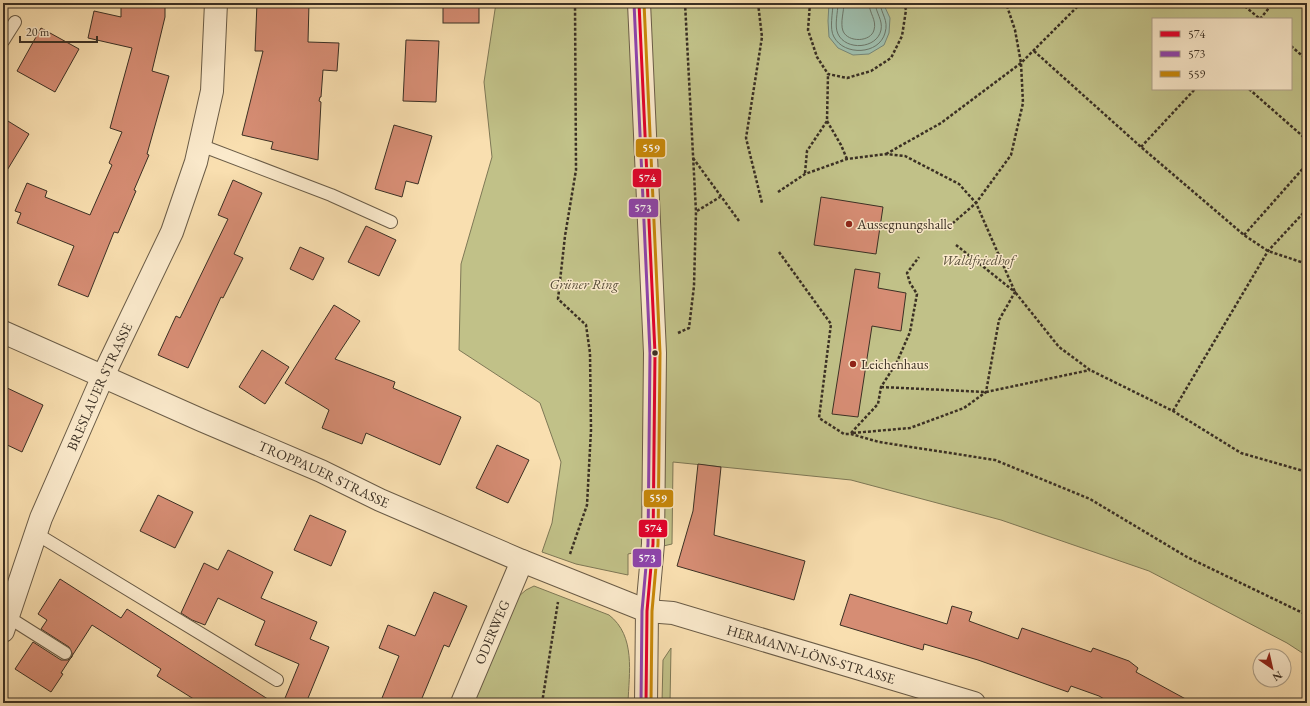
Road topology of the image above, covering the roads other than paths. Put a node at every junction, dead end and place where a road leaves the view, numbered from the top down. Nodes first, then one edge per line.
1 (216, 3) edge
2 (639, 3) edge
3 (15, 22) dead end
4 (3, 41) edge
5 (200, 145) junction
6 (391, 222) dead end
7 (3, 332) edge
8 (103, 376) junction
9 (35, 533) junction
10 (522, 561) junction
11 (647, 611) junction
12 (5, 624) edge
13 (65, 653) dead end
14 (278, 680) dead end
15 (462, 703) edge
16 (646, 703) edge
17 (974, 703) edge

1 - 5 street, BRESLAUER STRASSE
2 - 11 street
3 - 4 lane
5 - 6 lane
5 - 8 street, BRESLAUER STRASSE
7 - 8 street, TROPPAUER STRASSE
8 - 9 street, BRESLAUER STRASSE
8 - 10 street, TROPPAUER STRASSE
9 - 12 street, BRESLAUER STRASSE
9 - 14 lane
10 - 11 street, TROPPAUER STRASSE
10 - 15 street, ODERWEG
11 - 16 street
11 - 17 street, HERMANN-LÖNS-STRASSE
12 - 13 lane

